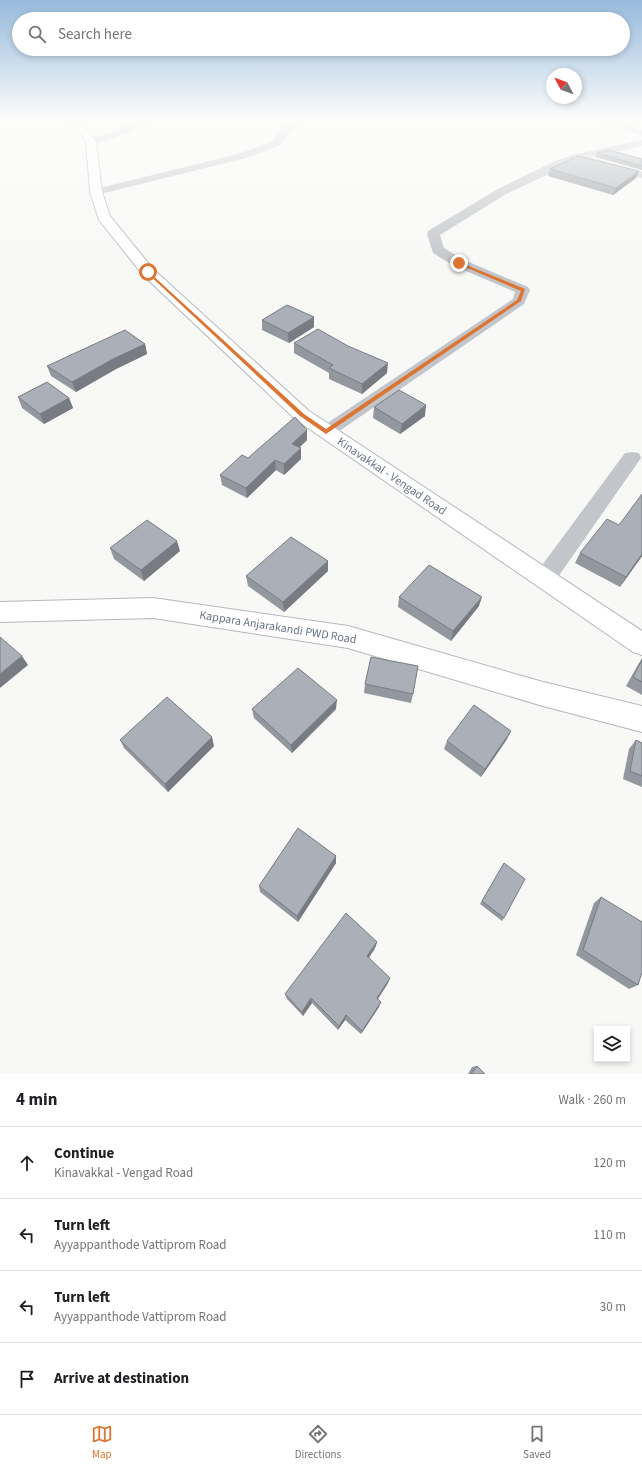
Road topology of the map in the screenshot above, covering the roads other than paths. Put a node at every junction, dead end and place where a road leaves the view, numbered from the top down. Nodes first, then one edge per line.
1 (94, 170) edge
2 (185, 170) edge
3 (544, 170) edge
4 (623, 170) edge
5 (642, 176) edge
6 (96, 192) junction
7 (326, 432) junction
8 (632, 458) dead end
9 (545, 578) junction
10 (0, 612) edge
11 (642, 644) edge
12 (642, 719) edge

1 - 6 main road, Kinavakkal - Vengad Road
2 - 6 street
3 - 7 street
4 - 5 street
6 - 7 main road, Kinavakkal - Vengad Road
7 - 9 main road, Kinavakkal - Vengad Road
8 - 9 street
9 - 11 main road, Kinavakkal - Vengad Road
10 - 12 main road, Kappara Anjarakandi PWD Road

